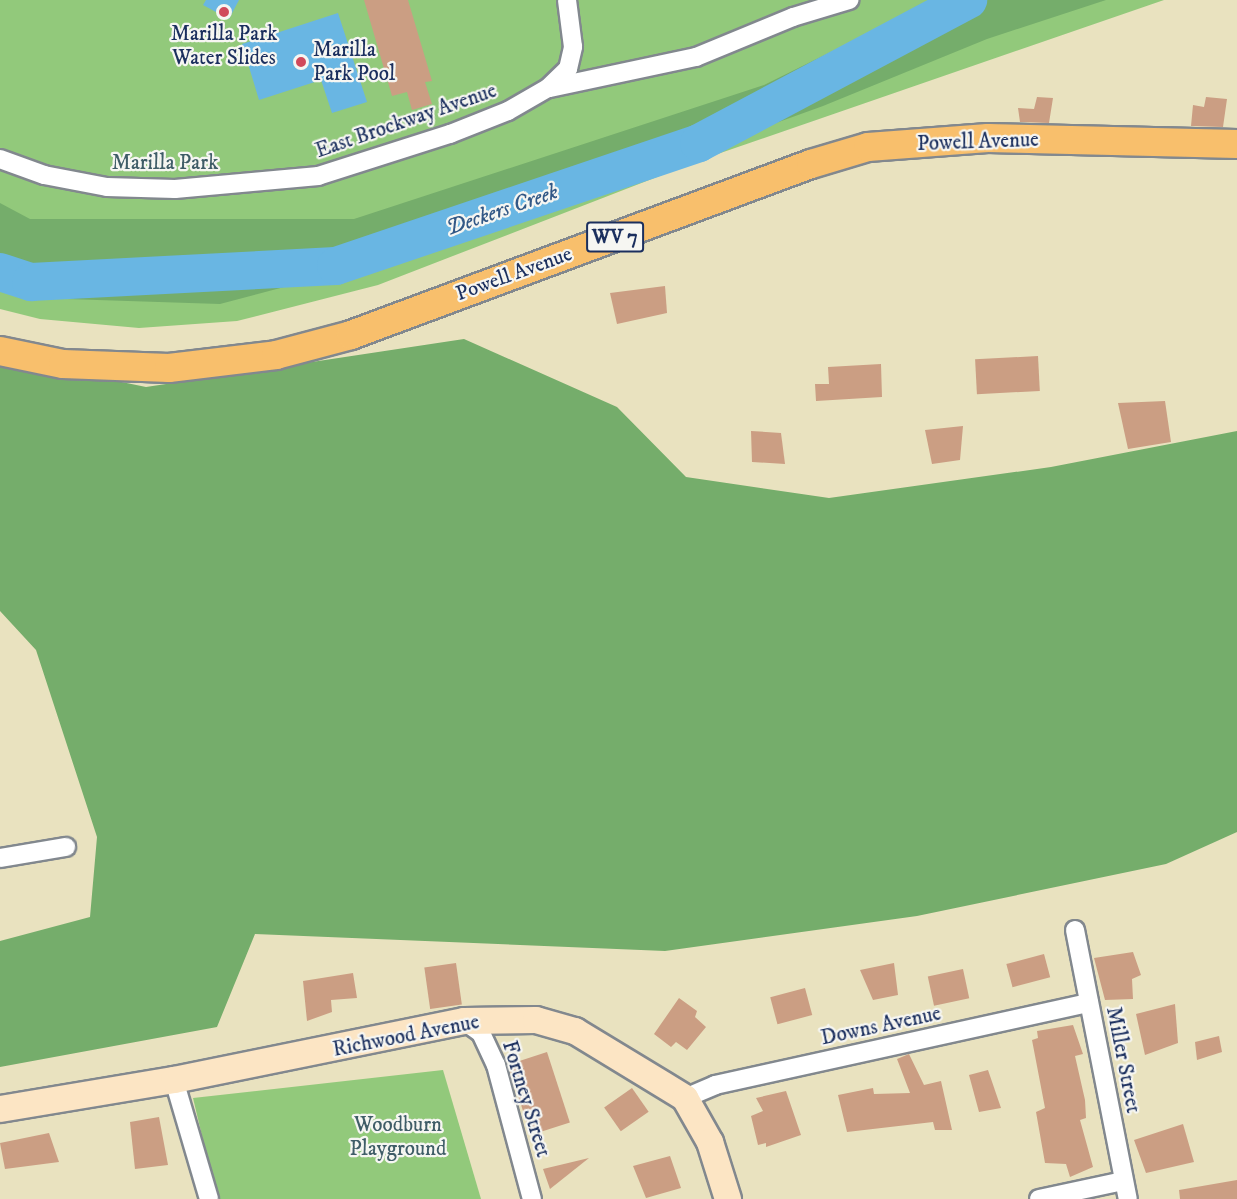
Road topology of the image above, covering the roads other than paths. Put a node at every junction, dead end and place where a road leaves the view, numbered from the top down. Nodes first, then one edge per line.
1 (567, 0) edge
2 (849, 0) edge
3 (548, 88) junction
4 (1237, 144) edge
5 (0, 159) edge
6 (0, 351) edge
7 (66, 847) dead end
8 (0, 858) edge
9 (1075, 930) dead end
10 (1089, 1003) junction
11 (464, 1021) junction
12 (174, 1080) junction
13 (685, 1098) junction
14 (0, 1108) edge
15 (1124, 1181) junction
16 (209, 1199) edge
17 (532, 1199) edge
18 (728, 1199) edge
19 (1039, 1199) edge
20 (1128, 1199) edge

1 - 3 street, East Brockway Avenue
2 - 3 street
3 - 5 street, East Brockway Avenue
4 - 6 main road, Powell Avenue / WV 7
7 - 8 street
9 - 10 street, Miller Street
10 - 13 street, Downs Avenue
10 - 15 street, Miller Street
11 - 12 street, Richwood Avenue
11 - 13 street, Richwood Avenue
11 - 17 street, Fortney Street
12 - 14 street, Richwood Avenue
12 - 16 street
13 - 18 street, Richwood Avenue
15 - 19 street
15 - 20 street, Miller Street

